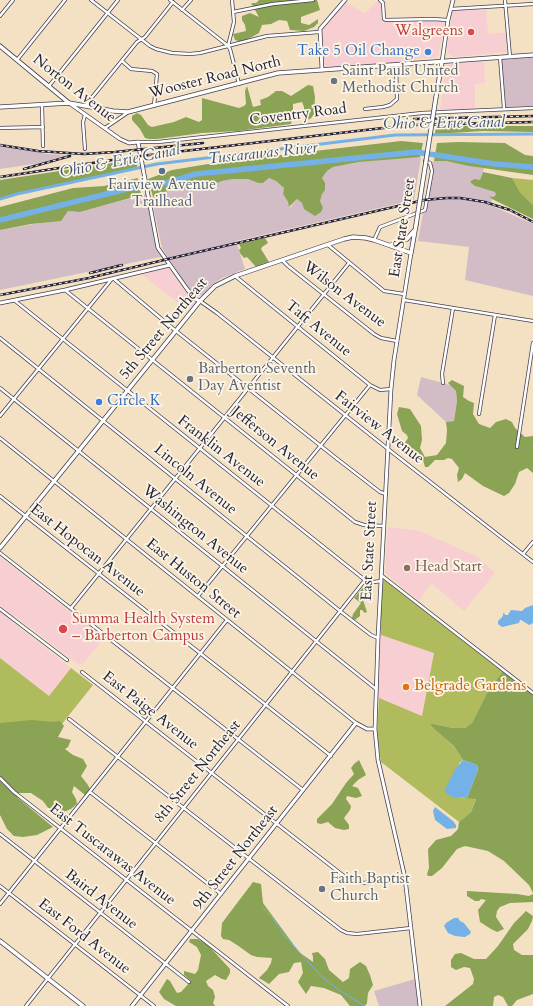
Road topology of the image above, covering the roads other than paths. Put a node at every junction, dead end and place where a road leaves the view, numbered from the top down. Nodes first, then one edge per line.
1 (13, 0) edge
2 (66, 0) edge
3 (91, 0) edge
4 (118, 0) edge
5 (170, 0) edge
6 (191, 0) edge
7 (232, 0) edge
8 (313, 0) edge
9 (345, 0) edge
10 (380, 0) edge
11 (453, 0) edge
12 (505, 0) edge
13 (173, 2) junction
14 (533, 4) edge
15 (506, 6) junction
16 (451, 9) junction
17 (182, 10) junction
18 (233, 12) junction
19 (107, 13) junction
20 (0, 16) edge
21 (448, 20) junction
22 (319, 32) junction
23 (140, 39) junction
24 (0, 46) edge
25 (228, 46) junction
26 (533, 55) edge
27 (500, 57) junction
28 (510, 57) junction
29 (17, 60) junction
30 (122, 61) junction
31 (442, 62) junction
32 (396, 65) junction
33 (322, 70) junction
34 (239, 84) junction
35 (49, 86) junction
36 (69, 103) junction
37 (42, 105) junction
38 (85, 106) junction
39 (154, 106) junction
40 (0, 107) edge
41 (504, 108) junction
42 (533, 108) edge
43 (365, 110) dead end
44 (128, 112) junction
45 (86, 115) junction
46 (43, 127) junction
47 (0, 128) edge
48 (104, 129) junction
49 (138, 142) junction
50 (43, 146) dead end
51 (85, 149) dead end
52 (424, 161) dead end
53 (415, 230) junction
54 (374, 240) junction
55 (327, 244) junction
56 (391, 245) junction
57 (411, 253) junction
58 (282, 260) junction
59 (349, 263) junction
60 (170, 265) junction
61 (235, 276) junction
62 (112, 279) junction
63 (65, 290) junction
64 (404, 294) junction
65 (324, 295) junction
66 (14, 300) junction
67 (404, 300) junction
68 (200, 301) junction
69 (0, 302) edge
70 (453, 308) junction
71 (87, 309) junction
72 (495, 315) junction
73 (533, 321) edge
74 (298, 327) junction
75 (176, 331) junction
76 (0, 338) edge
77 (63, 339) junction
78 (398, 340) junction
79 (533, 343) edge
80 (273, 357) junction
81 (152, 361) junction
82 (38, 369) junction
83 (443, 383) dead end
84 (370, 385) junction
85 (0, 388) edge
86 (248, 388) junction
87 (391, 389) junction
88 (128, 391) junction
89 (13, 399) junction
90 (479, 414) dead end
91 (346, 415) junction
92 (0, 416) edge
93 (224, 418) junction
94 (103, 421) junction
95 (0, 438) edge
96 (321, 445) junction
97 (517, 447) dead end
98 (200, 448) junction
99 (388, 449) junction
100 (78, 451) junction
101 (296, 476) junction
102 (175, 478) junction
103 (54, 482) junction
104 (386, 494) junction
105 (0, 496) edge
106 (272, 506) junction
107 (151, 509) junction
108 (26, 516) junction
109 (384, 526) junction
110 (247, 536) junction
111 (126, 539) junction
112 (533, 542) edge
113 (0, 548) edge
114 (0, 553) edge
115 (523, 554) junction
116 (533, 562) edge
117 (223, 566) junction
118 (98, 574) junction
119 (381, 575) junction
120 (365, 580) junction
121 (381, 581) junction
122 (198, 596) junction
123 (71, 608) junction
124 (0, 609) edge
125 (340, 611) junction
126 (227, 620) junction
127 (378, 638) junction
128 (316, 641) junction
129 (200, 653) junction
130 (67, 660) dead end
131 (82, 672) dead end
132 (292, 672) junction
133 (173, 688) junction
134 (376, 689) junction
135 (533, 693) edge
136 (266, 705) junction
137 (69, 719) dead end
138 (145, 722) junction
139 (356, 723) junction
140 (375, 729) junction
141 (239, 739) junction
142 (331, 756) junction
143 (117, 757) junction
144 (211, 773) junction
145 (0, 778) edge
146 (304, 790) junction
147 (90, 792) junction
148 (183, 808) junction
149 (277, 824) junction
150 (60, 828) junction
151 (0, 834) edge
152 (155, 843) junction
153 (249, 859) junction
154 (34, 861) junction
155 (405, 878) junction
156 (126, 880) junction
157 (0, 886) edge
158 (9, 893) junction
159 (221, 894) junction
160 (0, 904) edge
161 (100, 912) junction
162 (411, 928) junction
163 (192, 931) junction
164 (0, 942) edge
165 (74, 945) junction
166 (166, 964) junction
167 (48, 978) junction
168 (189, 982) dead end
169 (140, 996) junction
170 (26, 1006) edge
171 (83, 1006) edge
172 (132, 1006) edge
173 (154, 1006) edge
174 (288, 1006) edge
175 (420, 1006) edge

1 - 20 street
2 - 29 street
3 - 19 street
4 - 19 street
5 - 13 street
6 - 17 street
7 - 18 street
8 - 18 street
9 - 22 street
10 - 21 street
11 - 16 street
12 - 15 street
13 - 17 street
13 - 23 street
14 - 15 street
15 - 16 street
15 - 28 street
16 - 21 street
17 - 25 street
18 - 25 street
19 - 23 street
19 - 35 street
21 - 31 street
22 - 25 street
22 - 33 street
23 - 25 street
23 - 30 street
24 - 29 main road, Norton Avenue
25 - 34 street
26 - 28 main road, Wooster Road North
27 - 28 main road, Wooster Road North
27 - 31 main road, Wooster Road North
27 - 41 street
29 - 35 main road, Norton Avenue
30 - 38 street
30 - 39 street
31 - 32 main road, Wooster Road North
31 - 53 main road, East State Street, bridge
32 - 33 main road, Wooster Road North
32 - 43 street
33 - 34 main road, Wooster Road North
34 - 39 main road, Wooster Road North
35 - 36 main road, Norton Avenue
36 - 37 main road, Wooster Road North
36 - 38 main road, Wooster Road North
36 - 45 street, Norton Avenue
37 - 40 main road, Wooster Road North
37 - 46 street
38 - 44 main road, Wooster Road North
39 - 44 main road, Wooster Road North
41 - 42 street, Coventry Road
41 - 49 street, Coventry Road
44 - 48 street
45 - 48 street, Norton Avenue
45 - 51 street
46 - 47 street
46 - 50 street
48 - 49 street, Norton Avenue
49 - 60 street, Fairview Avenue
52 - 54 street
53 - 56 main road
53 - 57 main road, East State Street
54 - 55 main road, 5th Street Northeast
54 - 56 main road, 5th Street Northeast
55 - 58 main road, 5th Street Northeast
55 - 59 street
56 - 57 main road, 5th Street Northeast
57 - 64 street, East State Street
58 - 61 main road, 5th Street Northeast
58 - 65 street, Wilson Avenue
59 - 64 street
59 - 65 street
60 - 62 street
60 - 68 street, Fairview Avenue
61 - 68 main road, 5th Street Northeast
61 - 74 street, Taft Avenue
62 - 63 street
62 - 71 street
62 - 75 street
63 - 66 street
63 - 71 street, Jefferson Avenue
64 - 67 street, East State Street
65 - 74 street
65 - 78 street, Wilson Avenue
66 - 69 street
66 - 77 street, Franklin Avenue
67 - 70 street
67 - 78 street, East State Street
68 - 75 main road, 5th Street Northeast
68 - 80 street, Fairview Avenue
70 - 72 street
70 - 83 street
71 - 77 street
71 - 81 street, Jefferson Avenue
72 - 73 street
72 - 90 street
74 - 80 street
74 - 84 street, Taft Avenue
75 - 81 main road, 5th Street Northeast
75 - 86 street
76 - 82 street, Lincoln Avenue
77 - 82 street
77 - 88 street, Franklin Avenue
78 - 87 street, East State Street
79 - 97 street
80 - 86 street
80 - 91 street, Fairview Avenue
81 - 88 main road, 5th Street Northeast
81 - 93 street, Jefferson Avenue
82 - 89 street
82 - 94 street, Lincoln Avenue
84 - 87 street, Taft Avenue
84 - 91 street
85 - 89 street, Washington Avenue
86 - 93 street
86 - 96 street
87 - 99 street, East State Street
88 - 94 main road, 5th Street Northeast
88 - 98 street, Franklin Avenue
89 - 92 street
89 - 100 street, Washington Avenue
91 - 96 street
91 - 99 street, Fairview Avenue
93 - 98 street
93 - 101 street, Jefferson Avenue
94 - 100 main road, 5th Street Northeast
94 - 102 street, Lincoln Avenue
95 - 103 street, East Huston Street
96 - 101 street
96 - 104 street
98 - 102 street
98 - 106 street, Franklin Avenue
99 - 104 street, East State Street
99 - 115 street, Fairview Avenue
100 - 103 main road, 5th Street Northeast
100 - 107 street, Washington Avenue
101 - 106 street
101 - 109 street, Jefferson Avenue
102 - 107 street
102 - 110 street, Lincoln Avenue
103 - 108 main road, 5th Street Northeast
103 - 111 street, East Huston Street
104 - 109 street, East State Street
105 - 108 street, East Hopocan Avenue
106 - 110 street
106 - 120 street, Franklin Avenue
107 - 111 street
107 - 117 street, Washington Avenue
108 - 113 main road, 5th Street Northeast
108 - 118 street, East Hopocan Avenue
109 - 119 street, East State Street
110 - 117 street
110 - 125 street, Lincoln Avenue
111 - 118 street
111 - 122 street, East Huston Street
112 - 115 street
114 - 123 street
115 - 116 street, Fairview Avenue
117 - 122 street
117 - 128 street, Washington Avenue
118 - 123 street
118 - 129 street, East Hopocan Avenue
119 - 121 street, East State Street
119 - 135 street
120 - 121 street
120 - 125 street, 8th Street Northeast
121 - 127 street, East State Street
122 - 126 street, East Huston Street
123 - 133 street
124 - 130 street
125 - 127 street, Lincoln Avenue
125 - 128 street, 8th Street Northeast
126 - 129 street
126 - 132 street, East Huston Street
127 - 134 street, East State Street
128 - 132 street, 8th Street Northeast
128 - 134 street, Washington Avenue
129 - 133 street
129 - 136 street, East Hopocan Avenue
131 - 138 street, East Paige Avenue
132 - 136 street, 8th Street Northeast
132 - 139 street, East Huston Street
133 - 138 street
133 - 141 street
134 - 140 street, East State Street
136 - 141 street, 8th Street Northeast
136 - 142 street, East Hopocan Avenue
137 - 143 street
138 - 143 street
138 - 144 street, East Paige Avenue
139 - 140 street, East Huston Street
139 - 142 street, 9th Street Northeast
140 - 155 street, East State Street
141 - 144 street, 8th Street Northeast
141 - 146 street
142 - 146 street, 9th Street Northeast
143 - 147 street
143 - 148 street
144 - 148 street, 8th Street Northeast
144 - 149 street, East Paige Avenue
145 - 150 street, East Tuscarawas Avenue
146 - 149 street, 9th Street Northeast
147 - 150 street
147 - 152 street
148 - 152 street, 8th Street Northeast
148 - 153 street
149 - 153 street, 9th Street Northeast
149 - 155 street, East Paige Avenue
150 - 154 street
150 - 156 street, East Tuscarawas Avenue
151 - 154 street, Baird Avenue
152 - 156 street, 8th Street Northeast
152 - 159 street
153 - 159 street, 9th Street Northeast
153 - 162 street
154 - 158 street
154 - 161 street, Baird Avenue
155 - 162 street, East State Street
156 - 161 street, 8th Street Northeast
156 - 163 street, East Tuscarawas Avenue
157 - 158 street, East Ford Avenue
158 - 160 street
158 - 165 street, East Ford Avenue
159 - 163 street, 9th Street Northeast
161 - 165 street, 8th Street Northeast
161 - 166 street, Baird Avenue
162 - 175 street, East State Street
163 - 166 street, 9th Street Northeast
163 - 174 street, East Tuscarawas Avenue
164 - 167 main road
165 - 167 street, 8th Street Northeast
165 - 169 street, East Ford Avenue
166 - 168 street, Baird Avenue
166 - 169 street, 9th Street Northeast
167 - 170 street, 8th Street Northeast
167 - 171 main road
169 - 172 street, 9th Street Northeast
169 - 173 street, East Ford Avenue

